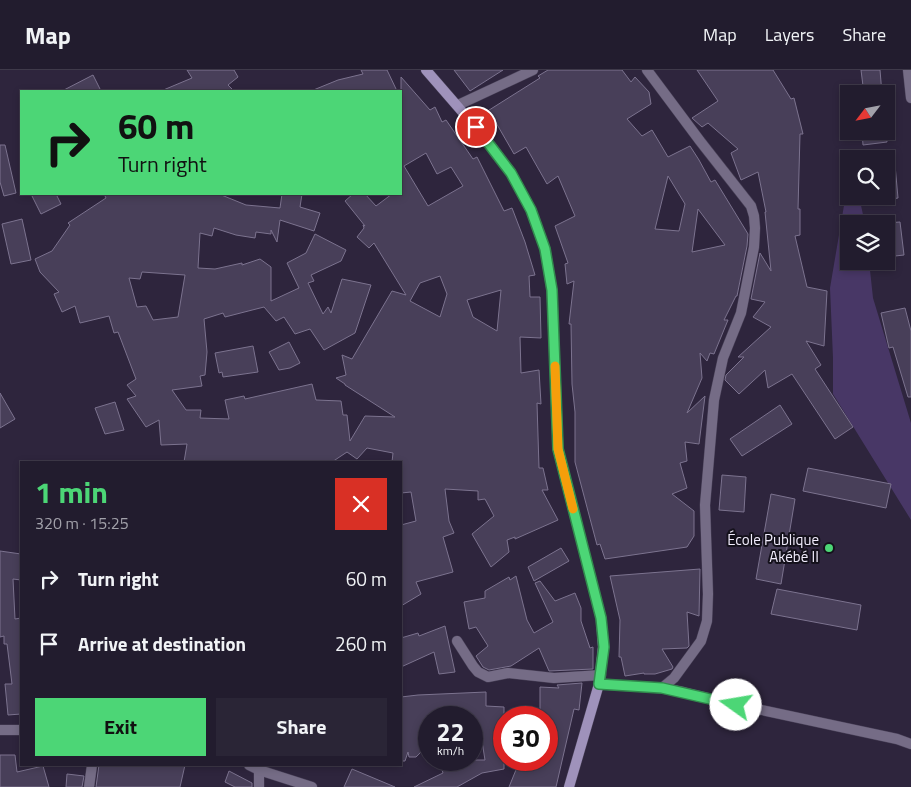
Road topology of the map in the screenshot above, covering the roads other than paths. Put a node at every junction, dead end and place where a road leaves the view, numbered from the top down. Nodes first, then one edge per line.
1 (426, 70) edge
2 (533, 70) edge
3 (646, 70) edge
4 (908, 70) edge
5 (911, 98) edge
6 (458, 105) junction
7 (457, 641) dead end
8 (600, 680) junction
9 (662, 688) junction
10 (0, 730) edge
11 (20, 730) edge
12 (911, 744) edge
13 (92, 766) edge
14 (251, 766) edge
15 (259, 770) junction
16 (89, 787) edge
17 (259, 787) edge
18 (312, 787) edge
19 (569, 787) edge

1 - 6 main road
2 - 6 street
3 - 9 street
4 - 5 street
6 - 8 main road
7 - 8 street
8 - 9 street
8 - 19 main road
9 - 12 street
10 - 11 street
13 - 16 street
14 - 15 street
15 - 17 street
15 - 18 street

